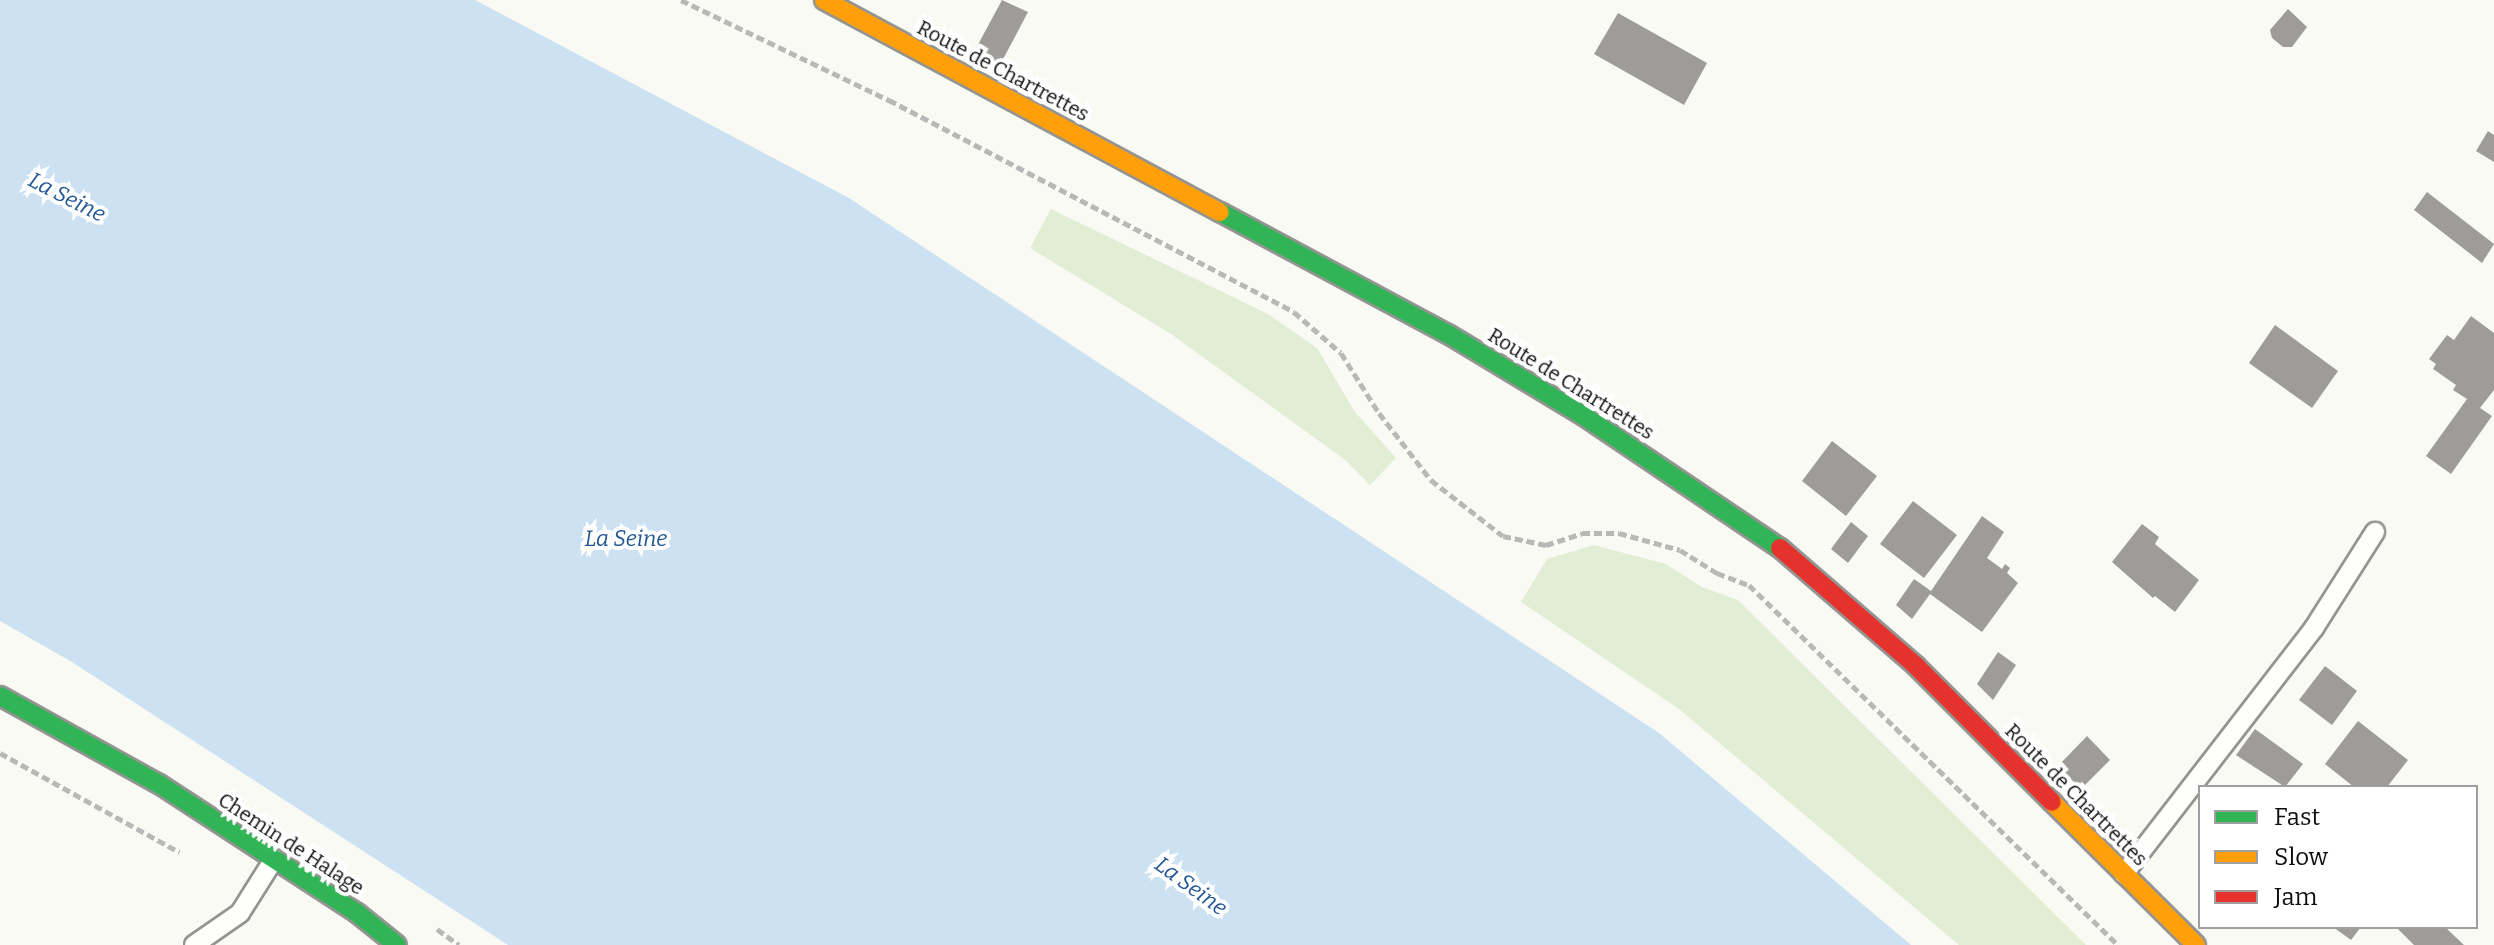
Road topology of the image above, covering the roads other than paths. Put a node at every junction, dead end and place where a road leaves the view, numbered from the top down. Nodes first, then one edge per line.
1 (824, 0) edge
2 (2375, 532) dead end
3 (0, 696) edge
4 (274, 859) junction
5 (2124, 874) junction
6 (194, 945) edge
7 (397, 945) edge
8 (2196, 945) edge

1 - 5 main road, Route de Chartrettes
2 - 5 lane
3 - 4 main road, Chemin de Halage
4 - 6 lane
4 - 7 main road, Chemin de Halage
5 - 8 main road, Route de Chartrettes

